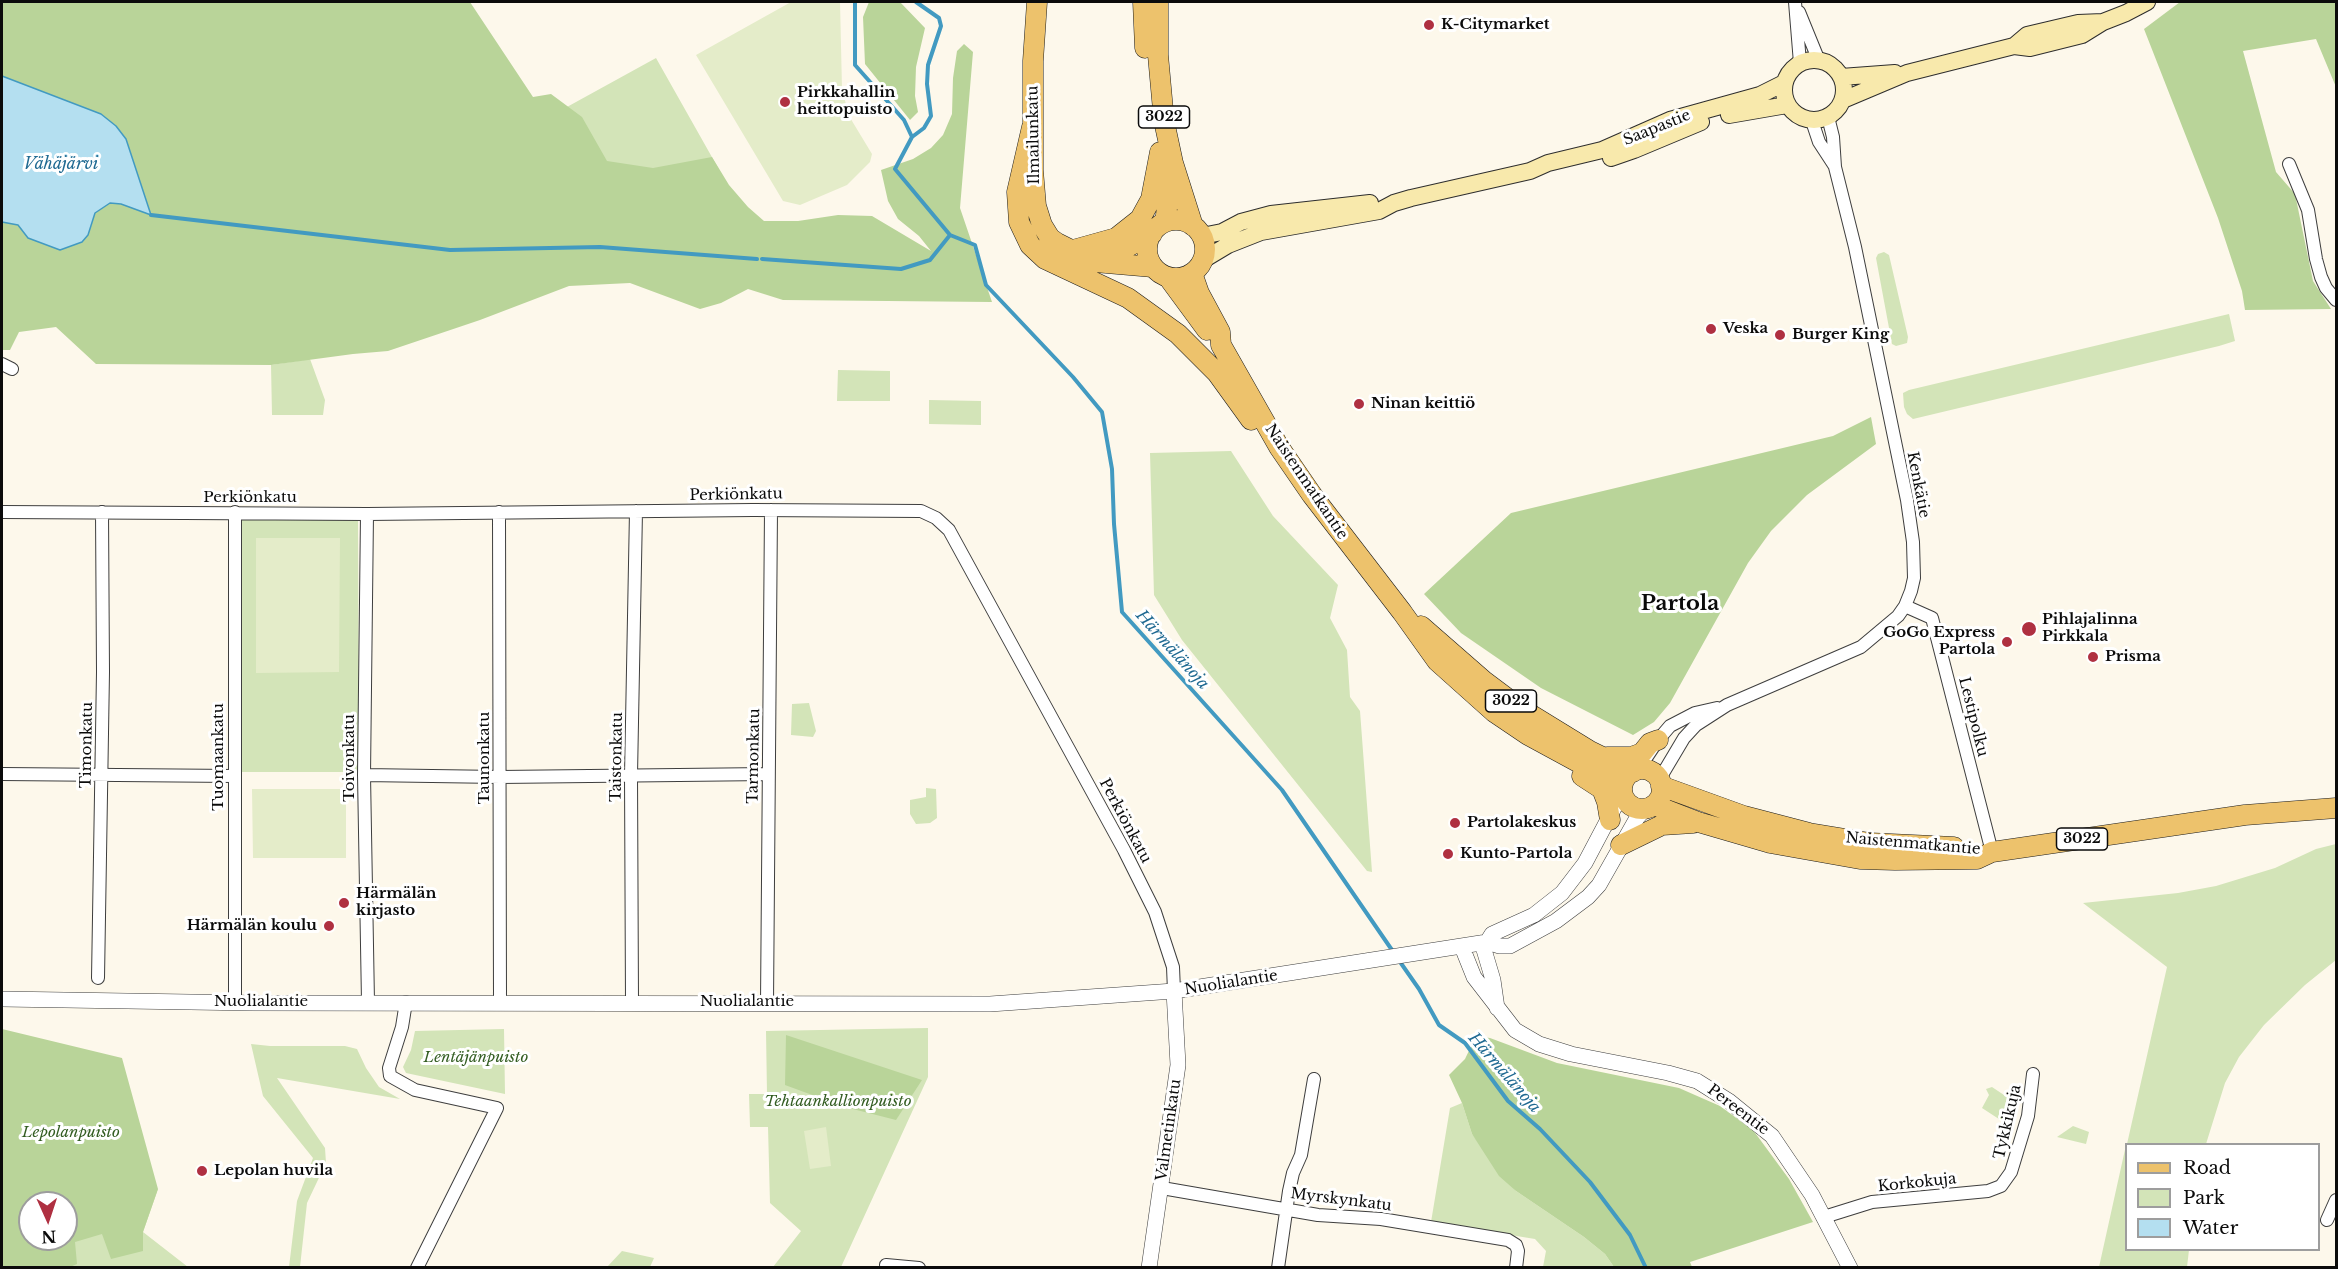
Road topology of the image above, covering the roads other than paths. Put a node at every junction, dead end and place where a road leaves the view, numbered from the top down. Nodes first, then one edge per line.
1 (1037, 2) edge
2 (1143, 2) edge
3 (1158, 2) edge
4 (2146, 2) edge
5 (1796, 4) edge
6 (1819, 60) junction
7 (1800, 63) junction
8 (1907, 73) junction
9 (1841, 77) junction
10 (1784, 83) junction
11 (1843, 100) junction
12 (1787, 105) junction
13 (1820, 119) junction
14 (1032, 127) junction
15 (1160, 152) junction
16 (2289, 164) dead end
17 (1530, 171) junction
18 (1394, 203) junction
19 (1159, 228) junction
20 (1198, 231) junction
21 (1073, 250) junction
22 (1198, 267) junction
23 (1161, 272) junction
24 (2337, 300) edge
25 (1221, 345) junction
26 (1279, 447) junction
27 (771, 510) junction
28 (2, 512) edge
29 (102, 512) junction
30 (235, 512) junction
31 (499, 512) junction
32 (636, 512) junction
33 (368, 514) junction
34 (1905, 606) junction
35 (1402, 612) junction
36 (1727, 705) junction
37 (1658, 740) junction
38 (1557, 751) junction
39 (1606, 757) junction
40 (2, 774) edge
41 (768, 774) junction
42 (101, 775) junction
43 (631, 775) junction
44 (234, 776) junction
45 (364, 776) junction
46 (500, 777) junction
47 (1662, 777) junction
48 (1629, 780) junction
49 (2337, 796) edge
50 (1649, 807) junction
51 (2337, 808) edge
52 (2249, 814) junction
53 (1610, 820) junction
54 (1698, 822) junction
55 (1622, 845) junction
56 (1992, 852) junction
57 (1485, 943) junction
58 (1462, 947) junction
59 (98, 978) dead end
60 (1174, 991) junction
61 (2, 999) edge
62 (235, 1002) junction
63 (368, 1002) junction
64 (406, 1002) junction
65 (633, 1002) junction
66 (767, 1002) junction
67 (500, 1003) junction
68 (1497, 1009) junction
69 (2033, 1074) dead end
70 (1314, 1079) dead end
71 (2009, 1177) joint
72 (1162, 1188) junction
73 (2337, 1200) edge
74 (1287, 1209) junction
75 (1824, 1217) junction
76 (2327, 1220) dead end
77 (886, 1265) dead end
78 (417, 1268) edge
79 (919, 1268) edge
80 (1149, 1268) edge
81 (1278, 1268) edge
82 (1516, 1268) edge
83 (1850, 1268) edge

1 - 14 main road, Ilmailunkatu
2 - 15 main road, 3022
3 - 20 main road, 3022
4 - 8 main road
5 - 6 street
5 - 7 street
6 - 7 main road
6 - 9 main road
7 - 10 main road
8 - 9 main road
8 - 11 main road
9 - 11 main road
10 - 12 main road
10 - 17 main road, Saapastie
11 - 13 main road
12 - 13 main road
12 - 17 main road, Saapastie
13 - 34 street, Kenkätie
14 - 21 main road, Ilmailunkatu
14 - 26 main road
15 - 19 main road, 3022
15 - 21 main road
16 - 24 street
17 - 18 main road, Saapastie
18 - 20 main road, Saapastie
18 - 22 main road, Saapastie
19 - 20 main road
19 - 21 main road, Ilmailunkatu
19 - 23 main road, 3022
20 - 22 main road, 3022
21 - 23 main road, Ilmailunkatu
22 - 23 main road
22 - 25 main road, Naistenmatkantie / 3022
23 - 25 main road, Naistenmatkantie / 3022
25 - 26 main road, Naistenmatkantie / 3022
26 - 35 main road, Naistenmatkantie / 3022
27 - 32 street, Perkiönkatu
27 - 41 street, Tarmonkatu
27 - 60 street, Perkiönkatu
28 - 29 street, Perkiönkatu
29 - 30 street, Perkiönkatu
29 - 42 street, Timonkatu
30 - 33 street, Perkiönkatu
30 - 44 street, Tuomaankatu
31 - 32 street, Perkiönkatu
31 - 33 street, Perkiönkatu
31 - 46 street, Taunonkatu
32 - 43 street, Taistonkatu
33 - 45 street, Toivonkatu
34 - 36 street, Kenkätie
34 - 56 street, Lestipolku
35 - 38 main road, Naistenmatkantie / 3022
35 - 39 main road, Naistenmatkantie / 3022
36 - 37 street, Kenkätie
36 - 47 street, Kenkätie
37 - 39 main road
37 - 48 street, Kenkätie
38 - 48 main road, Naistenmatkantie / 3022
38 - 53 main road
39 - 48 main road, Naistenmatkantie / 3022
40 - 42 street
41 - 43 street
41 - 66 street, Tarmonkatu
42 - 44 street
42 - 59 street, Timonkatu
43 - 46 street
43 - 65 street, Taistonkatu
44 - 62 street, Tuomaankatu
45 - 46 street
45 - 63 street, Toivonkatu
46 - 67 street, Taunonkatu
47 - 48 main road
47 - 50 main road
47 - 56 main road, Naistenmatkantie / 3022
48 - 50 main road
48 - 53 street, Nuolialantie
49 - 52 main road, Naistenmatkantie / 3022
50 - 54 main road, Naistenmatkantie / 3022
50 - 55 street, Nuolialantie
51 - 52 main road, Naistenmatkantie
52 - 56 main road, Naistenmatkantie / 3022
53 - 57 street, Nuolialantie
54 - 55 main road
54 - 56 main road, Naistenmatkantie / 3022
55 - 57 street, Nuolialantie
57 - 58 street, Nuolialantie
57 - 68 street
58 - 60 street, Nuolialantie
58 - 68 street, Pereentie
60 - 66 street, Nuolialantie
60 - 72 street, Valmetinkatu
61 - 62 street, Nuolialantie
62 - 63 street, Nuolialantie
63 - 64 street, Nuolialantie
64 - 67 street, Nuolialantie
64 - 78 street
65 - 66 street, Nuolialantie
65 - 67 street, Nuolialantie
68 - 75 street, Pereentie
69 - 71 street, Tykkikuja
70 - 74 street
71 - 75 street, Korkokuja
72 - 74 street, Myrskynkatu
72 - 80 street, Valmetinkatu
73 - 76 street
74 - 81 street
74 - 82 street, Myrskynkatu
75 - 83 street, Pereentie
77 - 79 street

